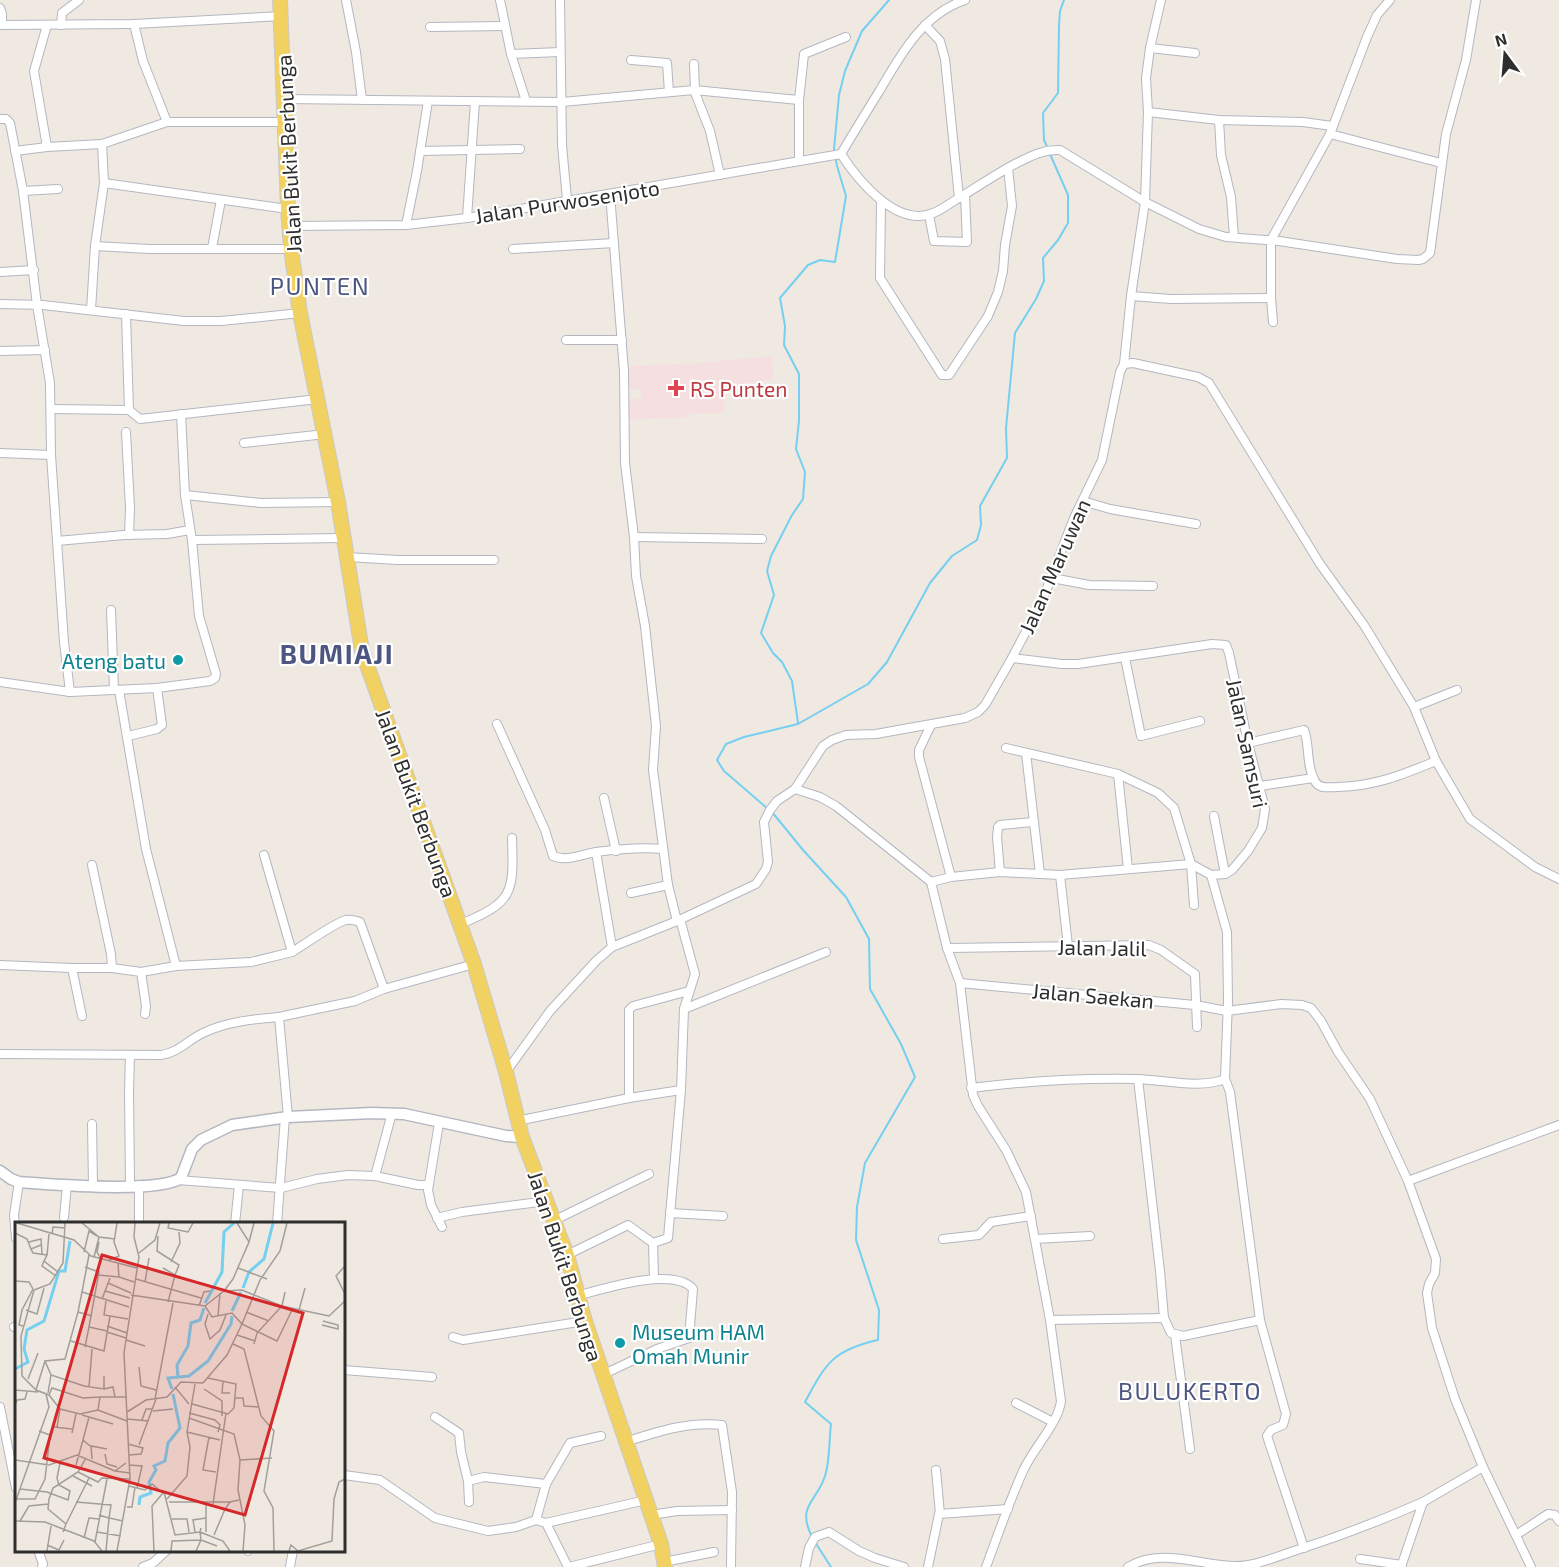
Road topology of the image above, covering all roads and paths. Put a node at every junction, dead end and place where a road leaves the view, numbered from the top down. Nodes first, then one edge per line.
1 (79, 0) edge
2 (280, 0) edge
3 (346, 0) edge
4 (500, 0) edge
5 (560, 0) edge
6 (965, 0) edge
7 (1161, 0) edge
8 (1390, 0) edge
9 (1476, 0) edge
10 (946, 4) edge
11 (0, 8) edge
12 (282, 16) junction
13 (134, 24) junction
14 (2, 25) edge
15 (47, 25) junction
16 (61, 25) junction
17 (925, 25) junction
18 (505, 26) junction
19 (430, 27) dead end
20 (846, 37) dead end
21 (1150, 48) junction
22 (560, 52) junction
23 (1195, 53) dead end
24 (511, 54) junction
25 (631, 60) dead end
26 (694, 64) dead end
27 (694, 90) junction
28 (669, 92) junction
29 (284, 99) junction
30 (362, 100) junction
31 (799, 100) junction
32 (428, 101) junction
33 (475, 101) junction
34 (526, 101) junction
35 (562, 102) junction
36 (1148, 112) junction
37 (0, 119) edge
38 (1219, 120) junction
39 (167, 122) junction
40 (284, 122) junction
41 (1331, 130) junction
42 (102, 144) junction
43 (47, 147) junction
44 (520, 149) dead end
45 (15, 151) junction
46 (471, 151) junction
47 (420, 152) junction
48 (836, 154) junction
49 (799, 160) junction
50 (1441, 163) junction
51 (1008, 168) junction
52 (720, 175) junction
53 (104, 183) junction
54 (58, 189) dead end
55 (23, 191) junction
56 (610, 194) junction
57 (962, 196) junction
58 (221, 200) junction
59 (567, 200) junction
60 (881, 202) junction
61 (1145, 202) junction
62 (288, 209) junction
63 (929, 215) junction
64 (467, 218) junction
65 (406, 225) junction
66 (290, 226) junction
67 (1234, 237) junction
68 (1271, 240) junction
69 (614, 243) junction
70 (95, 246) junction
71 (212, 248) junction
72 (291, 249) junction
73 (513, 249) dead end
74 (34, 270) junction
75 (0, 272) edge
76 (1131, 296) junction
77 (1271, 298) junction
78 (0, 304) edge
79 (37, 305) junction
80 (91, 310) junction
81 (300, 313) junction
82 (126, 314) junction
83 (1274, 322) dead end
84 (566, 340) dead end
85 (622, 340) junction
86 (45, 350) junction
87 (0, 351) edge
88 (1124, 364) junction
89 (318, 399) junction
90 (51, 409) junction
91 (129, 410) junction
92 (181, 414) junction
93 (126, 432) dead end
94 (325, 434) junction
95 (244, 442) dead end
96 (0, 453) edge
97 (51, 455) junction
98 (185, 495) junction
99 (1083, 501) junction
100 (338, 502) junction
101 (1196, 524) dead end
102 (190, 530) junction
103 (129, 535) junction
104 (634, 537) junction
105 (344, 538) junction
106 (762, 539) dead end
107 (192, 540) junction
108 (57, 541) junction
109 (347, 557) junction
110 (494, 560) dead end
111 (1052, 578) junction
112 (1153, 586) dead end
113 (111, 610) dead end
114 (1012, 658) junction
115 (1125, 658) junction
116 (0, 682) edge
117 (157, 688) junction
118 (117, 690) junction
119 (1457, 690) dead end
120 (70, 692) junction
121 (1414, 707) junction
122 (1200, 721) dead end
123 (497, 724) dead end
124 (931, 725) junction
125 (128, 736) junction
126 (1248, 743) junction
127 (1006, 748) dead end
128 (1026, 753) junction
129 (1436, 761) junction
130 (1118, 774) junction
131 (1313, 778) junction
132 (1260, 786) junction
133 (795, 789) junction
134 (604, 798) dead end
135 (1214, 816) dead end
136 (1033, 822) junction
137 (512, 838) dead end
138 (663, 849) junction
139 (616, 850) junction
140 (596, 852) junction
141 (264, 855) dead end
142 (1191, 864) junction
143 (92, 865) dead end
144 (1128, 869) junction
145 (1000, 872) junction
146 (1040, 874) junction
147 (1225, 874) junction
148 (1060, 875) junction
149 (1211, 875) junction
150 (951, 877) junction
151 (1559, 879) edge
152 (931, 882) junction
153 (668, 885) junction
154 (631, 893) dead end
155 (1194, 905) dead end
156 (679, 920) junction
157 (461, 924) junction
158 (1068, 946) junction
159 (612, 947) junction
160 (948, 948) junction
161 (292, 952) junction
162 (826, 952) dead end
163 (474, 963) junction
164 (0, 964) edge
165 (176, 966) junction
166 (72, 968) junction
167 (112, 968) junction
168 (141, 972) junction
169 (960, 983) junction
170 (384, 989) junction
171 (689, 991) junction
172 (1195, 1005) junction
173 (684, 1009) junction
174 (1227, 1011) junction
175 (145, 1014) dead end
176 (82, 1016) dead end
177 (279, 1017) junction
178 (1197, 1027) dead end
179 (0, 1054) edge
180 (130, 1055) junction
181 (506, 1072) junction
182 (1138, 1079) junction
183 (1225, 1079) junction
184 (971, 1088) junction
185 (681, 1090) junction
186 (629, 1098) junction
187 (392, 1113) junction
188 (287, 1117) junction
189 (517, 1121) junction
190 (439, 1123) junction
191 (92, 1124) dead end
192 (1559, 1125) edge
193 (522, 1137) junction
194 (0, 1171) edge
195 (649, 1174) dead end
196 (375, 1176) junction
197 (177, 1180) junction
198 (1408, 1181) junction
199 (19, 1182) junction
200 (67, 1185) junction
201 (239, 1185) junction
202 (428, 1185) junction
203 (93, 1186) junction
204 (135, 1186) junction
205 (281, 1188) junction
206 (547, 1201) junction
207 (670, 1213) junction
208 (723, 1216) dead end
209 (1031, 1216) junction
210 (64, 1217) dead end
211 (437, 1218) junction
212 (555, 1220) junction
213 (139, 1222) edge
214 (235, 1222) edge
215 (277, 1222) edge
216 (15, 1226) edge
217 (442, 1227) dead end
218 (1090, 1236) dead end
219 (943, 1239) dead end
220 (1035, 1239) junction
221 (653, 1243) junction
222 (567, 1255) junction
223 (654, 1279) junction
224 (577, 1296) junction
225 (1164, 1318) junction
226 (1050, 1320) junction
227 (1260, 1320) junction
228 (585, 1322) junction
229 (1175, 1335) junction
230 (453, 1337) dead end
231 (345, 1370) edge
232 (602, 1375) junction
233 (432, 1377) dead end
234 (1017, 1403) dead end
235 (0, 1407) edge
236 (435, 1417) dead end
237 (1053, 1422) junction
238 (601, 1436) dead end
239 (625, 1442) junction
240 (1190, 1449) dead end
241 (1483, 1467) junction
242 (936, 1470) dead end
243 (345, 1474) edge
244 (468, 1481) junction
245 (15, 1483) edge
246 (546, 1484) junction
247 (646, 1500) junction
248 (469, 1502) dead end
249 (1423, 1502) junction
250 (1008, 1509) junction
251 (732, 1510) junction
252 (940, 1514) junction
253 (651, 1515) junction
254 (536, 1520) junction
255 (1559, 1521) edge
256 (546, 1523) junction
257 (1516, 1535) junction
258 (661, 1544) junction
259 (1304, 1548) junction
260 (38, 1552) edge
261 (166, 1552) edge
262 (293, 1552) edge
263 (714, 1552) dead end
264 (1360, 1559) dead end
265 (665, 1564) edge
266 (1257, 1565) edge
267 (929, 1566) edge
268 (1402, 1566) edge
269 (42, 1567) edge
270 (143, 1567) edge
271 (290, 1567) edge
272 (568, 1567) edge
273 (731, 1567) edge
274 (806, 1567) edge
275 (904, 1567) edge
276 (986, 1567) edge
277 (1128, 1567) edge
278 (1531, 1567) edge

1 - 16 street
2 - 12 main road, Jalan Bukit Berbunga
3 - 30 street
4 - 18 street
5 - 22 street
6 - 10 street
7 - 21 street, Jalan Maruwan
8 - 41 street
9 - 50 street
10 - 17 street
11 - 14 street
12 - 13 street
12 - 29 main road, Jalan Bukit Berbunga
13 - 16 street
13 - 39 street
14 - 15 street
15 - 16 street
15 - 43 street
17 - 48 street
17 - 57 street
18 - 19 street
18 - 24 street
20 - 31 street
21 - 23 street
21 - 36 street, Jalan Maruwan
22 - 24 street
22 - 35 street
24 - 34 street
25 - 28 street
26 - 27 street
27 - 28 street
27 - 31 street
27 - 52 street
28 - 35 street
29 - 30 street
29 - 40 main road, Jalan Bukit Berbunga
30 - 32 street
31 - 49 street
32 - 33 street
32 - 47 street
33 - 34 street
33 - 46 street
34 - 35 street
35 - 59 street
36 - 38 street
36 - 61 street, Jalan Maruwan
37 - 45 street
38 - 41 street
38 - 67 street
39 - 40 street
39 - 42 street
40 - 62 main road, Jalan Bukit Berbunga
41 - 50 street
41 - 68 street
42 - 43 street
42 - 53 street
43 - 45 street
44 - 46 street
45 - 55 street
46 - 47 street
46 - 64 street
47 - 65 street
48 - 49 street, Jalan Purwosenjoto
48 - 60 street
49 - 52 street, Jalan Purwosenjoto
50 - 68 street
51 - 57 street
51 - 60 street
51 - 61 street
52 - 56 street, Jalan Purwosenjoto
53 - 58 street
53 - 70 street
54 - 55 street
55 - 74 street
56 - 59 street, Jalan Purwosenjoto
56 - 69 street
57 - 63 street
57 - 63 street
58 - 62 street
58 - 71 street
59 - 64 street, Jalan Purwosenjoto
60 - 63 street
61 - 67 street
61 - 76 street, Jalan Maruwan
62 - 66 main road, Jalan Bukit Berbunga
64 - 65 street, Jalan Purwosenjoto
65 - 66 street, Jalan Purwosenjoto
66 - 72 main road, Jalan Bukit Berbunga
67 - 68 street
68 - 77 street
69 - 73 street
69 - 85 street
70 - 71 street
70 - 80 street
71 - 72 street
72 - 81 main road, Jalan Bukit Berbunga
74 - 75 street
74 - 79 street
76 - 77 street
76 - 88 street, Jalan Maruwan
77 - 83 street
78 - 79 street
79 - 80 street
79 - 86 street
80 - 82 street
81 - 82 street
81 - 89 main road, Jalan Bukit Berbunga
82 - 91 street
84 - 85 street
85 - 104 street
86 - 87 street
86 - 90 street
88 - 99 street, Jalan Maruwan
88 - 121 street
89 - 92 street
89 - 94 main road, Jalan Bukit Berbunga
90 - 91 street
90 - 97 street
91 - 92 street
92 - 98 street
93 - 103 street
94 - 95 street
94 - 100 main road, Jalan Bukit Berbunga
96 - 97 street
97 - 108 street
98 - 100 street
98 - 102 street
99 - 101 street
99 - 111 street, Jalan Maruwan
100 - 105 main road, Jalan Bukit Berbunga
102 - 103 street
102 - 107 street
103 - 108 street
104 - 106 street
104 - 138 street
105 - 107 street
105 - 109 main road, Jalan Bukit Berbunga
107 - 117 street
108 - 120 street
109 - 110 street
109 - 157 main road, Jalan Bukit Berbunga
111 - 112 street
111 - 114 street, Jalan Maruwan
113 - 118 street
114 - 115 street, Jalan Samsuri
114 - 124 street, Jalan Maruwan
115 - 122 street
115 - 126 street, Jalan Samsuri
116 - 120 street
117 - 118 street
117 - 125 street
118 - 120 street
118 - 125 street
119 - 121 street
121 - 129 street
123 - 140 street
124 - 133 street, Jalan Maruwan
124 - 150 street
125 - 165 street
126 - 131 street
126 - 132 street, Jalan Samsuri
127 - 128 street
128 - 130 street
128 - 136 street
129 - 131 street
129 - 151 street
130 - 142 street
130 - 144 street
131 - 132 street
132 - 147 street, Jalan Samsuri
133 - 152 street
133 - 156 street, Jalan Maruwan
134 - 139 street
135 - 147 street
136 - 145 street
136 - 146 street
137 - 157 street
138 - 139 street
138 - 153 street
139 - 140 street
140 - 159 street
141 - 161 street
142 - 144 street
142 - 149 street
142 - 155 street
143 - 167 street
144 - 148 street
145 - 146 street
145 - 150 street
146 - 148 street
147 - 149 street
148 - 158 street
149 - 174 street
150 - 152 street
152 - 160 street
153 - 154 street
153 - 156 street
156 - 159 street, Jalan Maruwan
156 - 171 street
157 - 163 main road, Jalan Bukit Berbunga
158 - 160 street, Jalan Jalil
158 - 172 street, Jalan Jalil
159 - 181 street
160 - 169 street
161 - 165 street
161 - 170 street
162 - 173 street
163 - 170 street
163 - 181 main road, Jalan Bukit Berbunga
164 - 166 street
165 - 168 street
166 - 167 street
166 - 176 street
167 - 168 street
168 - 175 street
169 - 172 street, Jalan Saekan
169 - 184 street
170 - 177 street
171 - 173 street
171 - 186 street
172 - 174 street, Jalan Saekan
172 - 178 street, Jalan Jalil
173 - 185 street
174 - 183 street
174 - 198 street, Jalan Saekan
177 - 180 street
177 - 188 street
179 - 180 street
180 - 204 street
181 - 189 main road, Jalan Bukit Berbunga
182 - 183 street
182 - 184 street
182 - 225 street
183 - 227 street
184 - 209 street
185 - 186 street
185 - 207 street
186 - 189 street
187 - 188 street
187 - 190 street
187 - 196 street
188 - 197 street
188 - 205 street
189 - 193 main road, Jalan Bukit Berbunga
190 - 193 street
190 - 202 street
191 - 203 street
192 - 198 street
193 - 206 main road, Jalan Bukit Berbunga
194 - 199 street
195 - 212 street
196 - 202 street
196 - 205 street
197 - 201 street
197 - 204 street
198 - 241 street, Jalan Saekan
199 - 200 street
199 - 216 street
200 - 203 street
200 - 210 street
201 - 205 street
201 - 214 street
202 - 211 street
203 - 204 street
204 - 213 street
205 - 215 street
206 - 211 street
206 - 212 main road, Jalan Bukit Berbunga
207 - 208 street
207 - 221 street
209 - 219 street
209 - 220 street
211 - 217 street
212 - 222 main road, Jalan Bukit Berbunga
218 - 220 street
220 - 226 street
221 - 222 street
221 - 223 street
222 - 224 main road, Jalan Bukit Berbunga
223 - 224 street
223 - 232 street
224 - 228 main road, Jalan Bukit Berbunga
225 - 226 street
225 - 229 street
226 - 237 street
227 - 229 street
227 - 259 street
228 - 230 street
228 - 232 main road, Jalan Bukit Berbunga
229 - 240 street
231 - 233 street
232 - 239 main road, Jalan Bukit Berbunga
234 - 237 street
235 - 245 street
236 - 244 street
237 - 250 street
238 - 246 street
239 - 247 main road, Jalan Bukit Berbunga
239 - 251 street
241 - 249 street
241 - 257 street, Jalan Saekan
242 - 252 street
243 - 254 street
244 - 246 street
244 - 248 street
246 - 254 street
247 - 253 main road, Jalan Bukit Berbunga
247 - 256 street
249 - 259 street
249 - 268 street
250 - 252 street
250 - 276 street
251 - 253 street
251 - 273 street
252 - 267 street
253 - 258 main road, Jalan Bukit Berbunga
254 - 256 street
255 - 257 street
256 - 272 street
257 - 278 street, Jalan Saekan
258 - 265 main road, Jalan Bukit Berbunga
258 - 272 street
259 - 266 street
260 - 269 street
261 - 270 street
262 - 271 street
263 - 265 street
264 - 268 street
266 - 277 street
274 - 275 street

